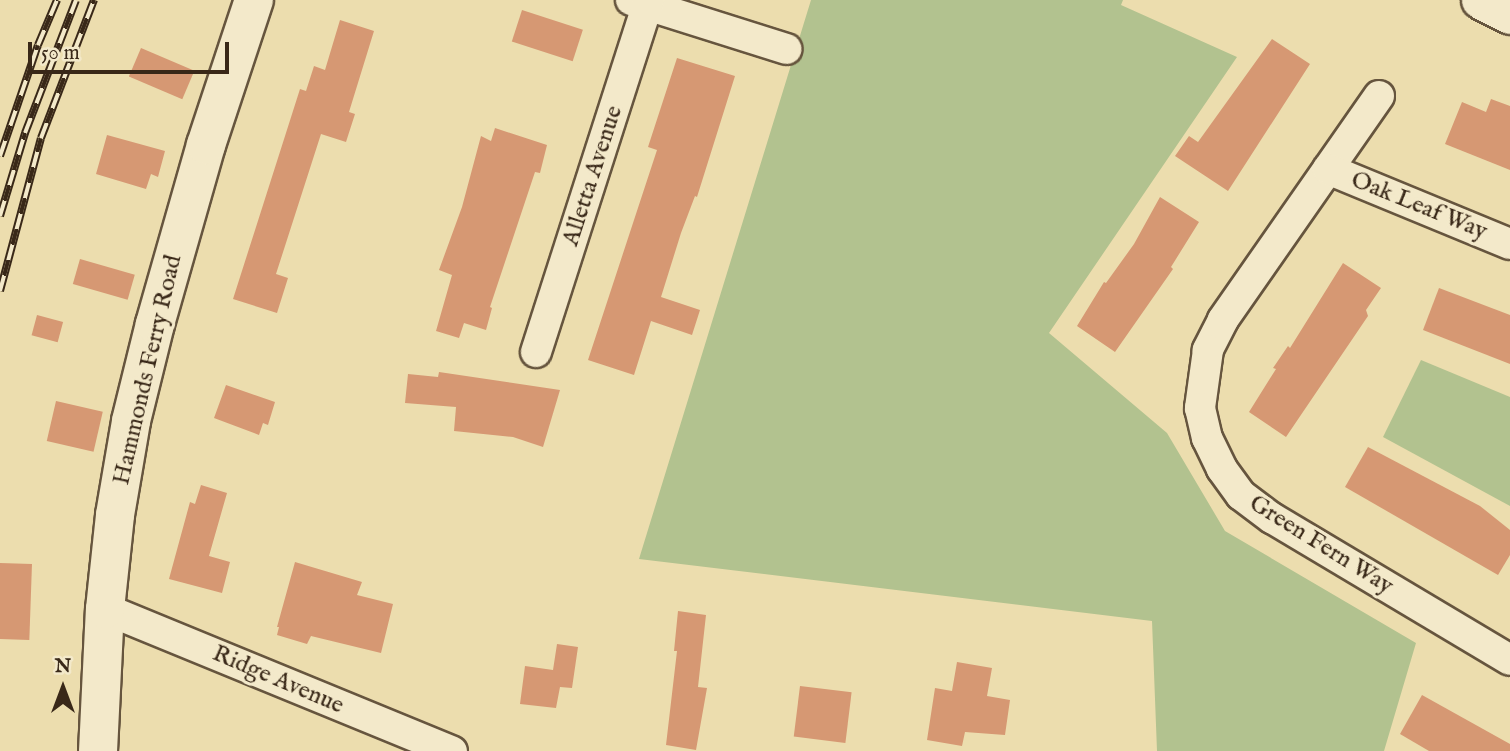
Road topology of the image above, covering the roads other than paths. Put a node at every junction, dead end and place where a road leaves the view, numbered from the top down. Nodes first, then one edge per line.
1 (254, 0) edge
2 (1480, 0) edge
3 (642, 2) edge
4 (1510, 15) edge
5 (786, 49) dead end
6 (1379, 96) dead end
7 (1328, 169) junction
8 (1510, 244) edge
9 (536, 352) dead end
10 (105, 609) junction
11 (1510, 660) edge
12 (405, 743) edge
13 (98, 751) edge
14 (452, 751) edge

1 - 10 street, Hammonds Ferry Road
2 - 4 street
3 - 5 street
3 - 9 street, Alletta Avenue
6 - 7 street, Green Fern Way
7 - 8 street, Oak Leaf Way
7 - 11 street, Green Fern Way
10 - 12 street, Ridge Avenue
10 - 13 street, Hammonds Ferry Road
12 - 14 street, Ridge Avenue

